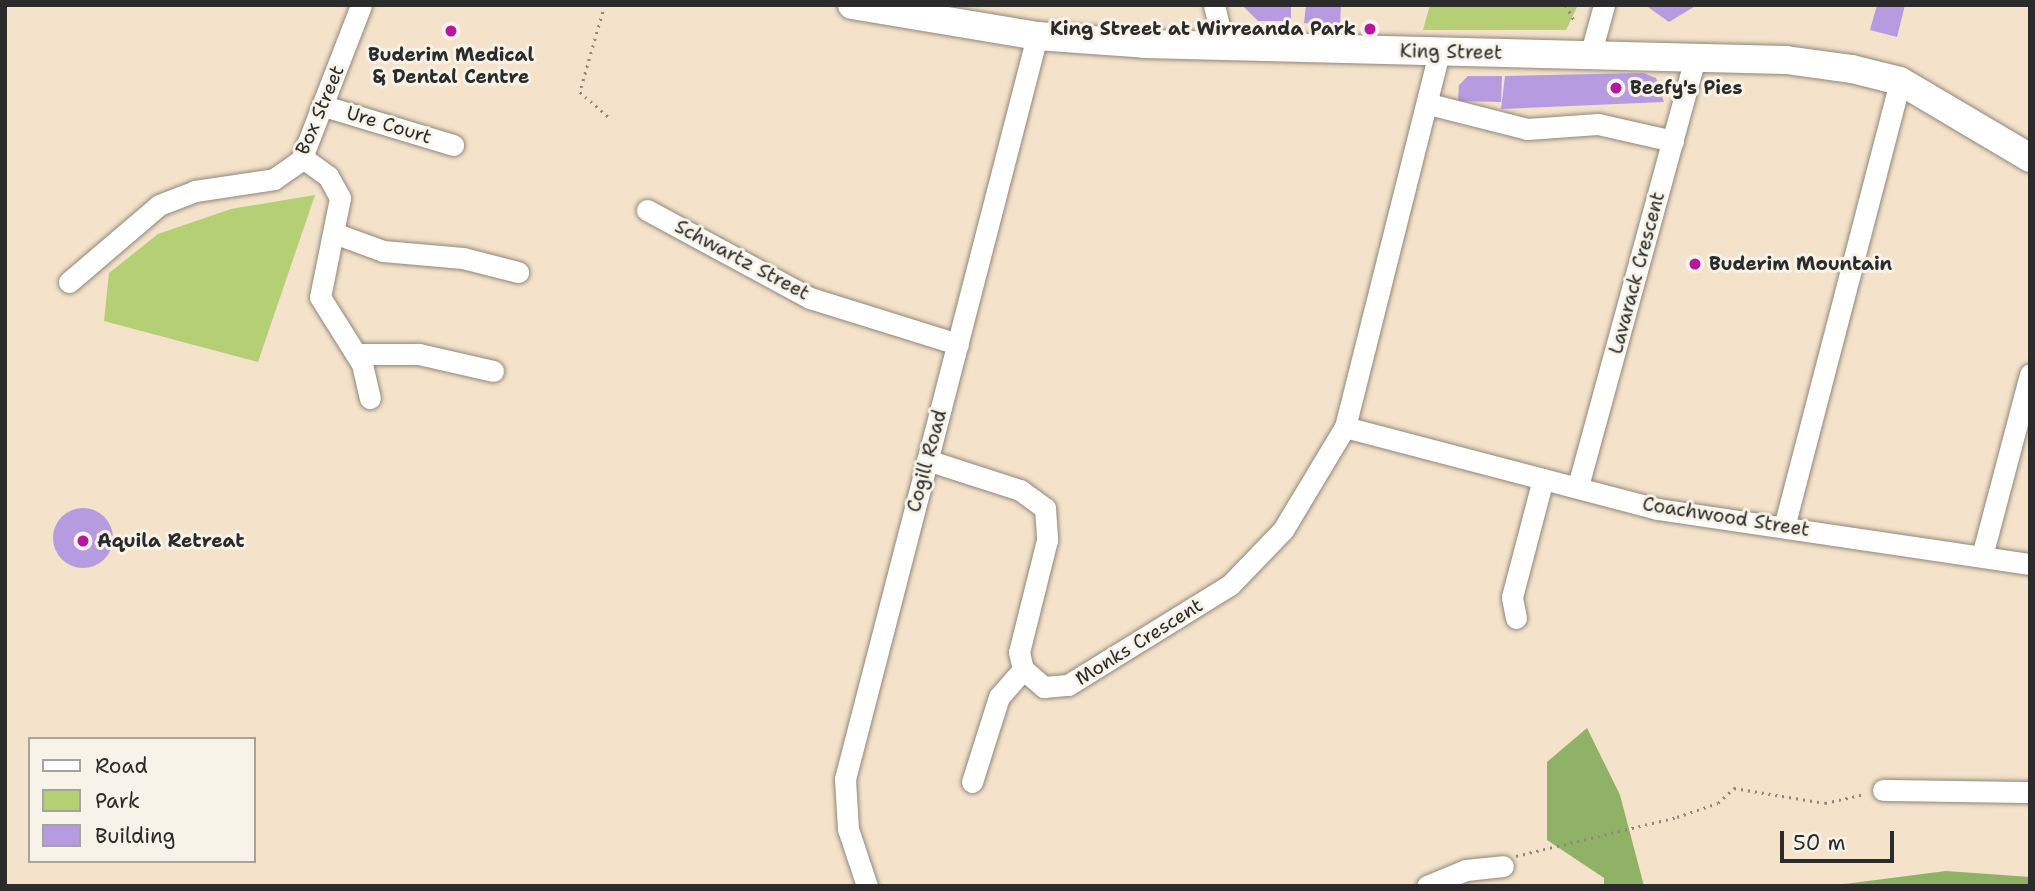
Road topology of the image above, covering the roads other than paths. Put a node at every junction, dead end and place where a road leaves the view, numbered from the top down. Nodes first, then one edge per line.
1 (361, 5) edge
2 (852, 5) edge
3 (1214, 5) edge
4 (1604, 5) edge
5 (1037, 36) junction
6 (1224, 47) junction
7 (1438, 52) junction
8 (1590, 56) junction
9 (1695, 59) junction
10 (1900, 81) junction
11 (1429, 104) junction
12 (324, 106) junction
13 (1673, 141) junction
14 (453, 145) dead end
15 (303, 158) junction
16 (2030, 158) edge
17 (647, 210) dead end
18 (334, 233) junction
19 (518, 272) dead end
20 (69, 282) dead end
21 (958, 344) junction
22 (357, 354) junction
23 (494, 371) dead end
24 (2030, 374) edge
25 (370, 398) dead end
26 (1345, 427) junction
27 (928, 460) junction
28 (1543, 479) junction
29 (1578, 486) junction
30 (1784, 527) junction
31 (1982, 556) junction
32 (2030, 564) edge
33 (1516, 618) dead end
34 (1023, 669) junction
35 (972, 782) dead end
36 (1883, 790) road end
37 (2030, 792) edge
38 (1503, 866) road end
39 (867, 886) edge
40 (1427, 886) edge

1 - 12 street, Box Street
2 - 5 main road, King Street
3 - 6 street
4 - 8 street
5 - 6 main road, King Street
5 - 21 street, Cogill Road
6 - 7 main road, King Street
7 - 8 main road, King Street
7 - 11 street
8 - 9 main road, King Street
9 - 10 main road, King Street
9 - 13 street, Lavarack Crescent
10 - 16 main road, King Street
10 - 30 street
11 - 13 street
11 - 26 street
12 - 14 street, Ure Court
12 - 15 street, Box Street
13 - 29 street, Lavarack Crescent
15 - 18 street
15 - 20 street, Box Street
17 - 21 street, Schwartz Street
18 - 19 street
18 - 22 street
21 - 27 street, Cogill Road
22 - 23 street
22 - 25 street
24 - 31 street
26 - 28 street, Coachwood Street
26 - 34 street, Monks Crescent
27 - 34 street
27 - 39 street, Cogill Road
28 - 29 street, Coachwood Street
28 - 33 street
29 - 30 street, Coachwood Street
30 - 31 street, Coachwood Street
31 - 32 street, Coachwood Street
34 - 35 street
36 - 37 street
38 - 40 street

